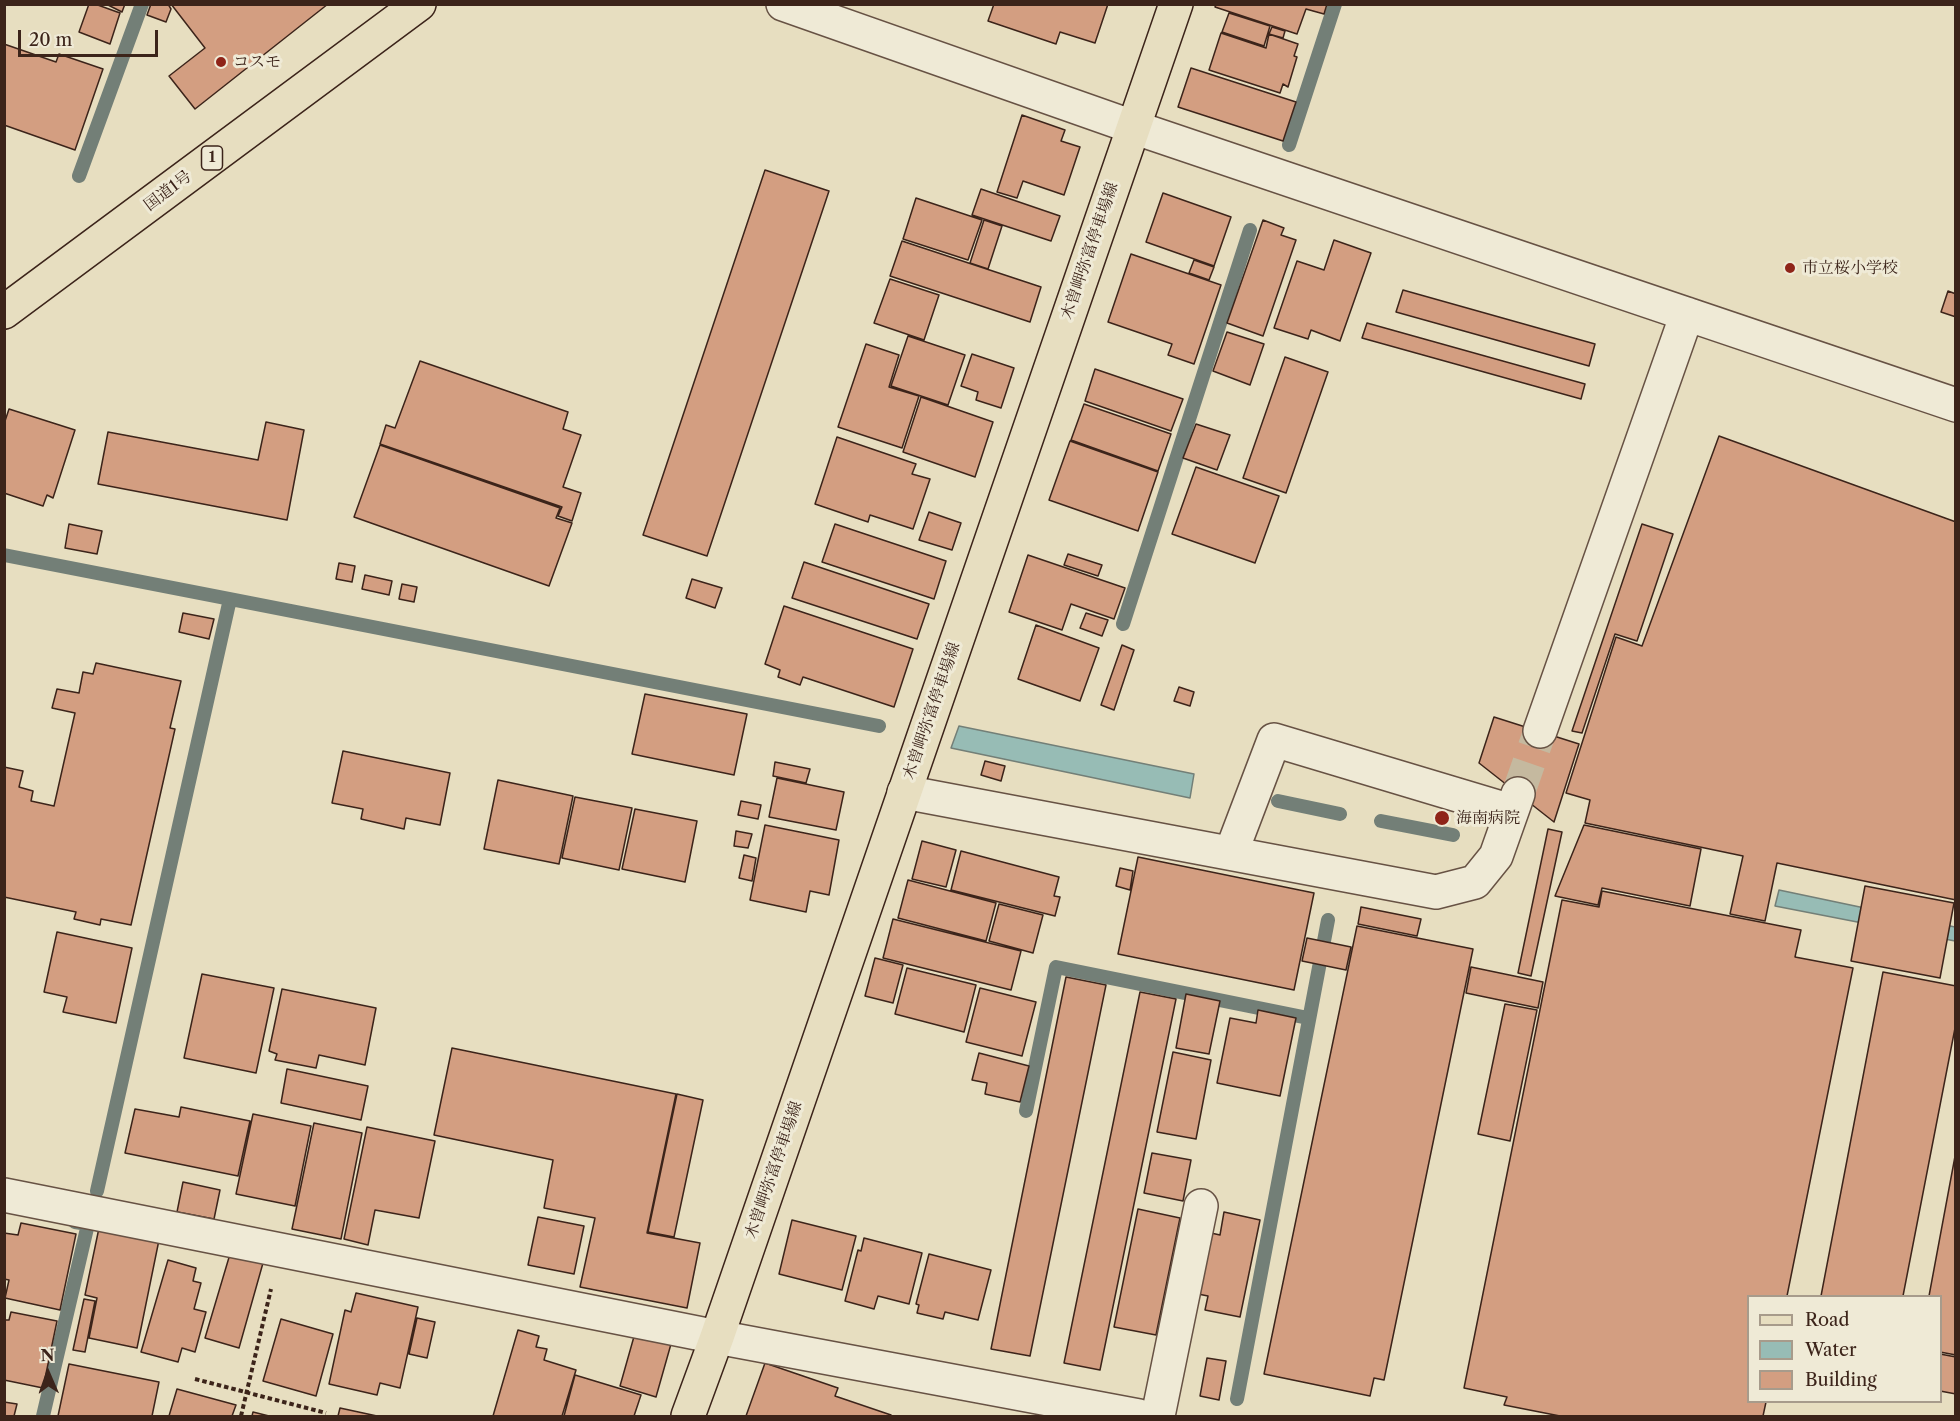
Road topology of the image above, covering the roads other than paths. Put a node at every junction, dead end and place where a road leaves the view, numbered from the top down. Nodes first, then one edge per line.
1 (419, 4) edge
2 (783, 4) edge
3 (1176, 4) edge
4 (1133, 127) junction
5 (4, 312) edge
6 (1687, 314) junction
7 (1956, 405) edge
8 (1540, 731) tunnel mouth
9 (904, 792) junction
10 (1231, 853) junction
11 (4, 1195) edge
12 (1201, 1206) dead end
13 (717, 1336) junction
14 (688, 1416) edge
15 (1140, 1416) edge
16 (1158, 1416) edge

1 - 5 main road, 国道1号 / 1
2 - 4 street
3 - 4 main road, 木曽岬弥富停車場線
4 - 6 street
4 - 9 main road, 木曽岬弥富停車場線
6 - 7 street
6 - 8 street
9 - 10 street
9 - 13 main road, 木曽岬弥富停車場線
10 - 10 street
11 - 13 street
12 - 16 street
13 - 14 main road, 木曽岬弥富停車場線
13 - 15 street

